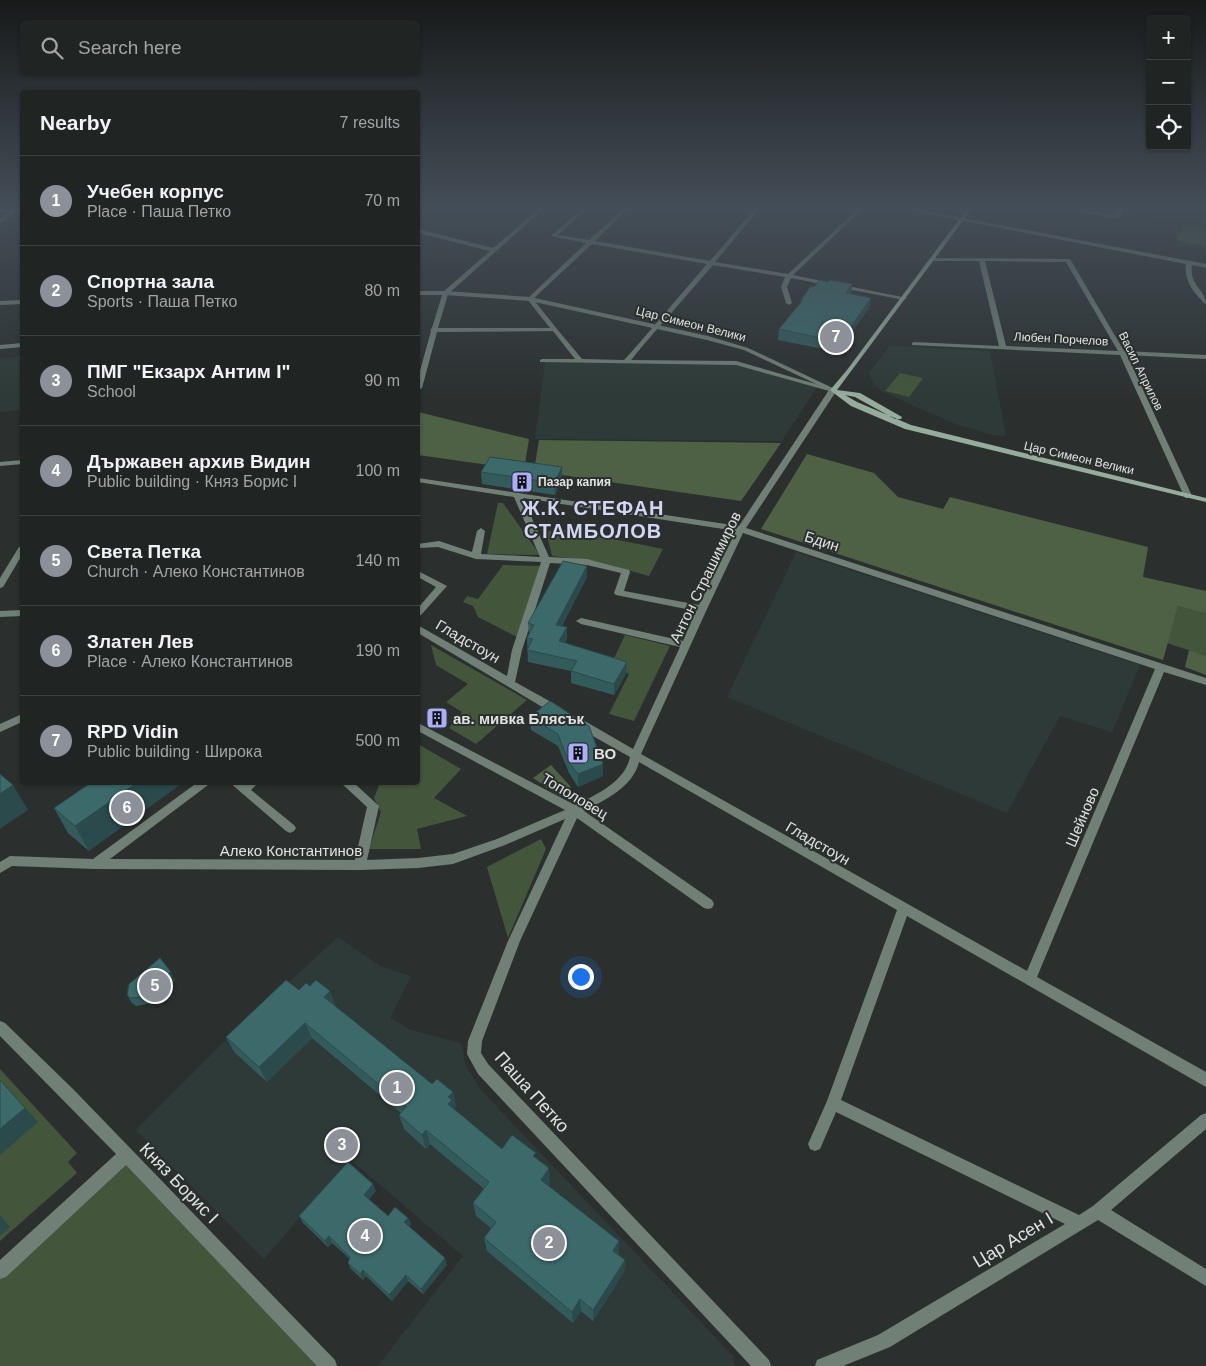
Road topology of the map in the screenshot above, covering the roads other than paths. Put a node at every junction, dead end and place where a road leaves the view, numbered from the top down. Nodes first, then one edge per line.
1 (471, 270) edge
2 (561, 270) edge
3 (707, 270) edge
4 (752, 270) edge
5 (796, 270) edge
6 (926, 270) edge
7 (984, 270) edge
8 (1073, 270) edge
9 (1188, 270) edge
10 (789, 276) junction
11 (420, 293) edge
12 (444, 293) junction
13 (904, 298) junction
14 (530, 299) junction
15 (20, 302) edge
16 (1206, 302) edge
17 (0, 303) edge
18 (789, 303) dead end
19 (658, 327) junction
20 (433, 330) junction
21 (555, 330) junction
22 (914, 344) dead end
23 (20, 345) edge
24 (0, 347) edge
25 (1003, 347) junction
26 (1119, 352) junction
27 (1206, 357) edge
28 (542, 361) dead end
29 (580, 361) junction
30 (626, 362) junction
31 (420, 380) edge
32 (833, 390) junction
33 (20, 462) edge
34 (0, 464) edge
35 (420, 480) edge
36 (430, 482) junction
37 (420, 489) edge
38 (517, 495) junction
39 (1188, 496) junction
40 (1206, 500) edge
41 (741, 529) junction
42 (481, 531) dead end
43 (420, 546) edge
44 (20, 552) edge
45 (476, 556) junction
46 (546, 561) junction
47 (420, 575) edge
48 (0, 585) edge
49 (702, 609) junction
50 (420, 611) edge
51 (20, 613) edge
52 (0, 614) edge
53 (581, 621) dead end
54 (420, 630) edge
55 (686, 645) junction
56 (1161, 666) junction
57 (1206, 682) edge
58 (510, 684) junction
59 (20, 719) edge
60 (0, 728) edge
61 (420, 728) edge
62 (635, 756) junction
63 (203, 785) edge
64 (238, 785) edge
65 (250, 785) edge
66 (349, 785) edge
67 (244, 790) junction
68 (575, 810) junction
69 (290, 828) dead end
70 (95, 864) junction
71 (360, 866) junction
72 (0, 868) edge
73 (708, 904) dead end
74 (904, 909) junction
75 (1030, 978) junction
76 (0, 1027) edge
77 (1206, 1080) edge
78 (832, 1103) junction
79 (1206, 1120) edge
80 (815, 1144) dead end
81 (126, 1155) junction
82 (1098, 1211) junction
83 (1080, 1223) junction
84 (0, 1271) edge
85 (1206, 1278) edge
86 (329, 1366) edge
87 (763, 1366) edge
88 (823, 1366) edge

1 - 12 street
2 - 14 street
3 - 19 street
4 - 10 street
5 - 10 street
6 - 13 main road, Антон Страшимиров
7 - 25 street
8 - 26 street, Васил Априлов
9 - 16 street
10 - 13 street
10 - 18 street
11 - 12 street, Цар Симеон Велики
12 - 14 street, Цар Симеон Велики
12 - 20 street
13 - 32 main road, Антон Страшимиров
14 - 19 street, Цар Симеон Велики
14 - 21 street
15 - 17 street
19 - 30 street
19 - 32 street, Цар Симеон Велики
20 - 21 street
20 - 31 street
21 - 29 street
22 - 25 street, Любен Порчелов
23 - 24 street
25 - 26 street, Любен Порчелов
26 - 27 street, Любен Порчелов
26 - 39 street, Васил Априлов
28 - 29 street
29 - 30 street
30 - 32 street
32 - 39 main road, Цар Симеон Велики
32 - 41 street, Антон Страшимиров
33 - 34 street
35 - 36 street, Бдин
36 - 37 street
36 - 38 street, Бдин
38 - 41 street, Бдин
38 - 46 street
39 - 40 main road, Цар Симеон Велики
41 - 49 street, Антон Страшимиров
41 - 56 street, Бдин
42 - 45 street
43 - 45 street
44 - 48 street
45 - 46 street
46 - 49 street
46 - 58 street
47 - 50 street
49 - 55 street, Антон Страшимиров
51 - 52 street
53 - 55 street
54 - 58 street, Гладстоун
55 - 62 street, Антон Страшимиров
56 - 57 street, Бдин
56 - 75 street, Шейново
58 - 62 street, Гладстоун
59 - 60 street
61 - 68 street, Тополовец
62 - 68 street
62 - 74 street, Гладстоун
63 - 70 street
64 - 67 street
65 - 67 street
66 - 71 street
67 - 69 street
68 - 71 street, Алеко Константинов
68 - 73 street, Тополовец
68 - 87 street, Паша Петко
70 - 71 street, Алеко Константинов
70 - 72 street, Алеко Константинов
74 - 75 street, Гладстоун
74 - 78 street
75 - 77 street, Гладстоун
76 - 81 street, Княз Борис I
78 - 80 street
78 - 83 street
79 - 82 street, Цар Асен I
81 - 84 street
81 - 86 street, Княз Борис I
82 - 83 street, Цар Асен I
82 - 85 street
83 - 88 street, Цар Асен I

